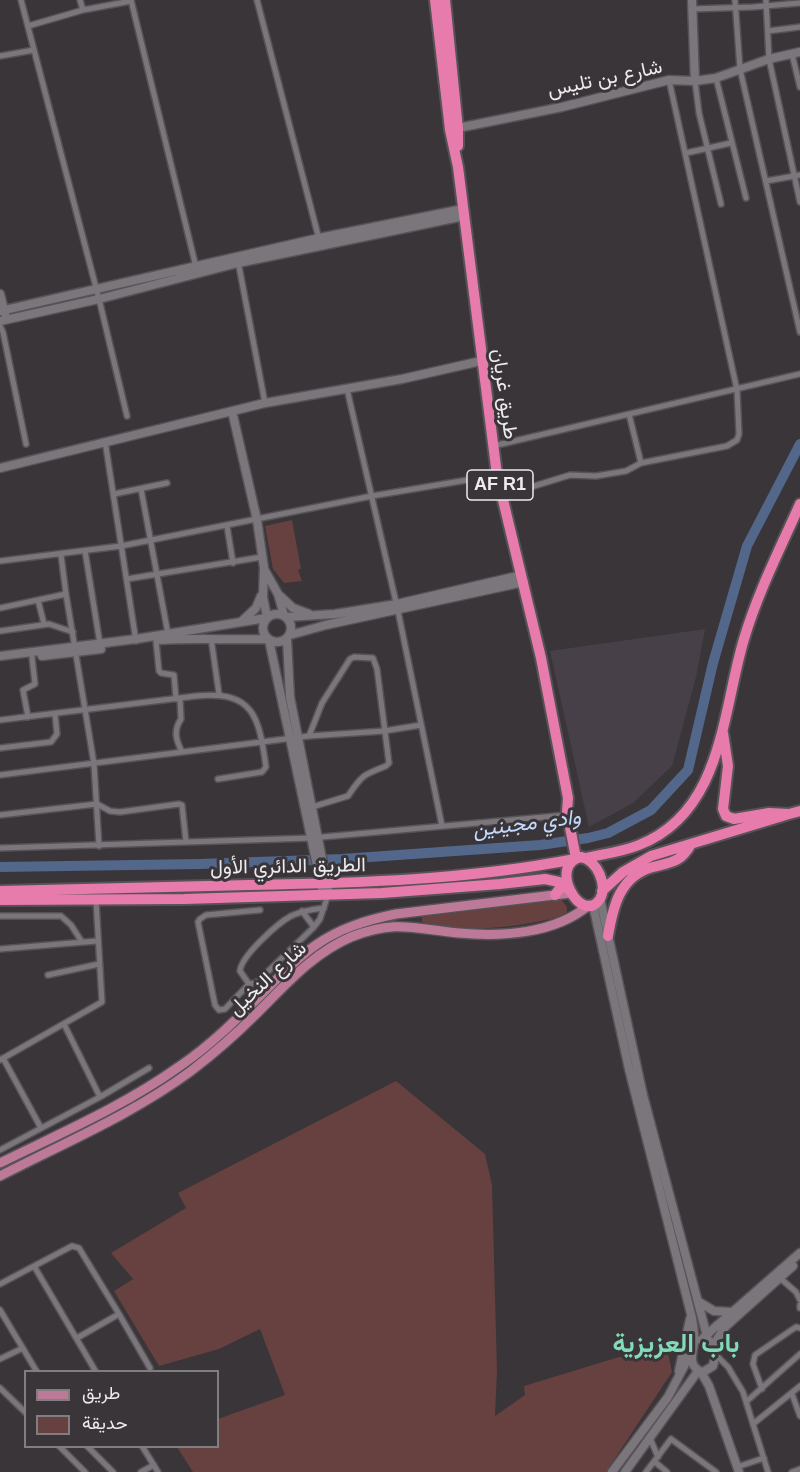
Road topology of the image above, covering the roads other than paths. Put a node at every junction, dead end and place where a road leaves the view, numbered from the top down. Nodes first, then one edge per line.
1 (21, 0) edge
2 (80, 0) edge
3 (257, 0) edge
4 (435, 0) edge
5 (444, 0) edge
6 (131, 1) edge
7 (735, 3) edge
8 (766, 3) edge
9 (800, 3) edge
10 (692, 4) edge
11 (83, 10) junction
12 (28, 26) junction
13 (800, 27) edge
14 (768, 31) junction
15 (34, 50) junction
16 (796, 53) edge
17 (0, 56) edge
18 (769, 59) junction
19 (740, 69) junction
20 (716, 78) junction
21 (669, 80) junction
22 (695, 81) junction
23 (800, 87) edge
24 (454, 129) junction
25 (731, 143) junction
26 (707, 148) junction
27 (686, 153) junction
28 (797, 176) edge
29 (766, 181) junction
30 (746, 198) dead end
31 (800, 202) edge
32 (721, 204) dead end
33 (463, 213) junction
34 (320, 241) junction
35 (237, 260) junction
36 (197, 269) junction
37 (96, 289) junction
38 (0, 294) edge
39 (99, 299) junction
40 (2, 311) edge
41 (799, 321) edge
42 (2, 322) edge
43 (800, 332) edge
44 (481, 361) junction
45 (800, 374) edge
46 (347, 389) junction
47 (737, 390) junction
48 (265, 403) junction
49 (232, 411) junction
50 (629, 414) junction
51 (127, 416) dead end
52 (105, 441) junction
53 (26, 444) dead end
54 (493, 446) junction
55 (641, 463) junction
56 (0, 468) edge
57 (497, 475) junction
58 (167, 483) dead end
59 (141, 489) junction
60 (114, 494) junction
61 (372, 496) junction
62 (502, 496) junction
63 (800, 504) edge
64 (257, 520) junction
65 (227, 526) junction
66 (152, 541) junction
67 (121, 546) junction
68 (85, 551) junction
69 (61, 555) junction
70 (262, 557) junction
71 (0, 561) edge
72 (233, 563) junction
73 (264, 567) junction
74 (158, 574) junction
75 (523, 578) junction
76 (127, 579) junction
77 (263, 590) junction
78 (66, 594) junction
79 (278, 594) junction
80 (38, 600) junction
81 (0, 608) edge
82 (398, 608) junction
83 (315, 615) junction
84 (285, 616) junction
85 (266, 618) junction
86 (239, 623) junction
87 (44, 624) junction
88 (0, 631) edge
89 (73, 632) junction
90 (168, 634) junction
91 (288, 637) junction
92 (211, 638) junction
93 (251, 639) junction
94 (268, 639) junction
95 (136, 641) junction
96 (156, 641) junction
97 (100, 644) junction
98 (76, 649) junction
99 (0, 656) edge
100 (32, 657) junction
101 (272, 658) junction
102 (0, 661) edge
103 (219, 694) junction
104 (178, 698) junction
105 (84, 711) junction
106 (56, 714) junction
107 (28, 717) junction
108 (0, 720) edge
109 (421, 725) junction
110 (722, 730) junction
111 (384, 731) junction
112 (309, 736) junction
113 (294, 738) junction
114 (262, 742) junction
115 (0, 748) edge
116 (182, 752) junction
117 (94, 764) junction
118 (0, 775) edge
119 (218, 779) dead end
120 (568, 798) junction
121 (97, 804) junction
122 (312, 807) junction
123 (800, 811) edge
124 (0, 814) edge
125 (789, 814) junction
126 (567, 815) junction
127 (442, 826) junction
128 (573, 829) junction
129 (315, 840) junction
130 (186, 842) junction
131 (691, 844) junction
132 (99, 846) junction
133 (0, 848) edge
134 (579, 854) junction
135 (559, 882) junction
136 (324, 889) junction
137 (0, 891) edge
138 (571, 892) junction
139 (555, 895) junction
140 (96, 899) junction
141 (0, 900) edge
142 (596, 900) junction
143 (260, 910) dead end
144 (302, 911) junction
145 (0, 916) edge
146 (314, 927) junction
147 (608, 936) junction
148 (97, 941) junction
149 (82, 942) junction
150 (0, 949) edge
151 (99, 964) junction
152 (48, 975) dead end
153 (249, 984) junction
154 (64, 1024) junction
155 (1, 1059) edge
156 (148, 1068) dead end
157 (100, 1097) junction
158 (41, 1128) junction
159 (0, 1150) edge
160 (0, 1164) edge
161 (0, 1176) edge
162 (800, 1253) edge
163 (800, 1260) edge
164 (34, 1266) junction
165 (780, 1278) junction
166 (0, 1284) edge
167 (798, 1289) edge
168 (800, 1300) edge
169 (699, 1302) junction
170 (0, 1310) edge
171 (733, 1312) junction
172 (691, 1313) junction
173 (119, 1314) junction
174 (799, 1327) edge
175 (77, 1338) junction
176 (705, 1345) junction
177 (23, 1348) junction
178 (800, 1354) edge
179 (0, 1359) edge
180 (150, 1368) dead end
181 (711, 1369) junction
182 (36, 1370) edge
183 (93, 1370) edge
184 (700, 1371) junction
185 (677, 1380) junction
186 (800, 1386) edge
187 (0, 1388) edge
188 (762, 1389) junction
189 (711, 1392) junction
190 (792, 1394) junction
191 (747, 1401) junction
192 (24, 1411) edge
193 (800, 1416) edge
194 (753, 1424) junction
195 (650, 1438) junction
196 (61, 1448) edge
197 (89, 1448) edge
198 (143, 1448) edge
199 (764, 1458) junction
200 (656, 1459) junction
201 (154, 1465) junction
202 (738, 1469) edge
203 (800, 1469) edge
204 (85, 1472) edge
205 (113, 1472) edge
206 (141, 1472) edge
207 (158, 1472) edge
208 (612, 1472) edge
209 (625, 1472) edge
210 (646, 1472) edge
211 (667, 1472) edge
212 (716, 1472) edge
213 (768, 1472) edge
214 (792, 1472) edge

1 - 12 street
2 - 11 street
3 - 34 street
4 - 24 highway, طريق غريان
5 - 24 highway, طريق غريان
6 - 11 street
6 - 36 street
7 - 8 street
7 - 10 street
7 - 19 street
8 - 9 street
8 - 14 street
10 - 22 street
11 - 12 street
12 - 15 street
13 - 14 street
14 - 18 street
15 - 17 street
15 - 37 street
16 - 18 street, شارع بن تليس
16 - 23 street
18 - 19 street, شارع بن تليس
18 - 28 street
19 - 20 street, شارع بن تليس
19 - 29 street
20 - 22 street, شارع بن تليس
20 - 25 street
21 - 22 street, شارع بن تليس
21 - 24 street, شارع بن تليس
21 - 27 street
22 - 26 street
24 - 33 highway, طريق غريان / AF R1
25 - 26 street
25 - 30 street
26 - 27 street
26 - 32 street
27 - 47 street
28 - 29 street
28 - 31 street
29 - 41 street
33 - 34 street
33 - 44 highway, طريق غريان / AF R1
34 - 35 street
35 - 36 street
35 - 48 street
36 - 37 street
36 - 39 street
37 - 39 street
37 - 40 street
38 - 40 street
39 - 42 street
39 - 51 street
40 - 42 street
41 - 43 street
42 - 53 street
44 - 46 street
44 - 54 highway, طريق غريان / AF R1
45 - 47 street
46 - 48 street
46 - 61 street
47 - 50 street
47 - 55 street
48 - 49 street
49 - 52 street
49 - 64 street
50 - 54 street
50 - 55 street
52 - 56 street
52 - 60 street
54 - 57 highway, طريق غريان / AF R1
55 - 62 street
57 - 61 street
57 - 62 highway, طريق غريان / AF R1
58 - 59 street
59 - 60 street
59 - 66 street
60 - 67 street
61 - 64 street
61 - 82 street
62 - 75 highway, طريق غريان / AF R1
63 - 110 highway, الطريق الدائري الأول
64 - 65 street
64 - 70 street
65 - 66 street
65 - 72 street
66 - 67 street
66 - 74 street
67 - 68 street
67 - 76 street
68 - 69 street
68 - 97 street
69 - 71 street
69 - 78 street
70 - 72 street
70 - 73 street
72 - 74 street
73 - 77 street
73 - 79 street
74 - 76 street
74 - 90 street
75 - 82 street
75 - 120 highway, طريق غريان / AF R1
76 - 95 street
77 - 85 street
77 - 86 street
78 - 80 street
78 - 89 street
79 - 83 street
79 - 84 street
80 - 81 street
80 - 87 street
82 - 83 street
82 - 91 street
82 - 109 street
83 - 84 street
84 - 85 street
84 - 91 street
85 - 86 street
85 - 94 street
86 - 90 street
87 - 88 street
87 - 89 street
89 - 98 street
90 - 95 street
91 - 94 street
91 - 113 street
92 - 93 street
92 - 96 street
92 - 103 street
93 - 94 street
93 - 101 street
94 - 101 street
95 - 96 street
95 - 97 street
95 - 98 street
96 - 104 street
97 - 98 street
98 - 99 street
98 - 100 street
98 - 105 street
100 - 102 street
100 - 107 street
101 - 113 street
103 - 104 street
103 - 114 street
104 - 105 street
104 - 116 street
105 - 106 street
105 - 117 street
106 - 107 street
106 - 115 street
107 - 108 street
109 - 111 street
109 - 127 street
110 - 125 highway
110 - 134 highway, الطريق الدائري الأول
111 - 112 street
111 - 112 street
111 - 122 street
112 - 113 street
113 - 114 street
113 - 122 street
113 - 129 street
114 - 116 street
114 - 119 street
116 - 117 street
117 - 118 street
117 - 121 street
120 - 126 highway, طريق غريان
120 - 128 highway, طريق غريان
121 - 124 street
121 - 130 street
121 - 132 street
122 - 129 street
123 - 125 highway
125 - 131 highway
126 - 127 street
126 - 128 highway, طريق غريان
127 - 129 street
128 - 134 highway, طريق غريان
129 - 130 street
129 - 136 street
130 - 132 street
131 - 142 highway
131 - 147 highway
132 - 133 street
134 - 136 highway, الطريق الدائري الأول
134 - 138 highway
134 - 142 highway
135 - 136 highway, الطريق الدائري الأول
135 - 138 highway
135 - 139 highway
136 - 137 highway, الطريق الدائري الأول
136 - 140 highway, الطريق الدائري الأول
136 - 144 street
136 - 146 street
138 - 139 main road
138 - 142 highway
139 - 160 main road
140 - 141 highway, الطريق الدائري الأول
140 - 148 street
142 - 147 street
142 - 161 main road, شارع النخيل
142 - 172 street
143 - 153 street
144 - 146 street
144 - 153 street
145 - 149 street
146 - 153 street
147 - 169 street
148 - 149 street
148 - 151 street
149 - 150 street
151 - 152 street
151 - 154 street
154 - 155 street
154 - 157 street
155 - 158 street
156 - 157 street
157 - 158 street
158 - 159 street
162 - 171 street
163 - 165 street
164 - 166 street
164 - 173 street
164 - 175 street
165 - 167 street
165 - 176 street
167 - 168 street
169 - 171 street
169 - 176 street
170 - 177 street
171 - 176 street
172 - 176 street
172 - 185 street
173 - 175 street
173 - 180 street
174 - 188 street
175 - 183 street
176 - 181 street
176 - 184 street
176 - 185 street
176 - 191 street
177 - 179 street
177 - 182 street
178 - 188 street
181 - 184 street
181 - 189 street
184 - 189 street
184 - 195 street
185 - 208 street
186 - 190 street
187 - 192 street
188 - 191 street
189 - 202 street
190 - 193 street
190 - 194 street
191 - 194 street
194 - 199 street
195 - 200 street
195 - 209 street
196 - 204 street
197 - 205 street
198 - 201 street
199 - 202 street
199 - 213 street
200 - 210 street
200 - 211 street
200 - 212 street
201 - 206 street
201 - 207 street
203 - 214 street

